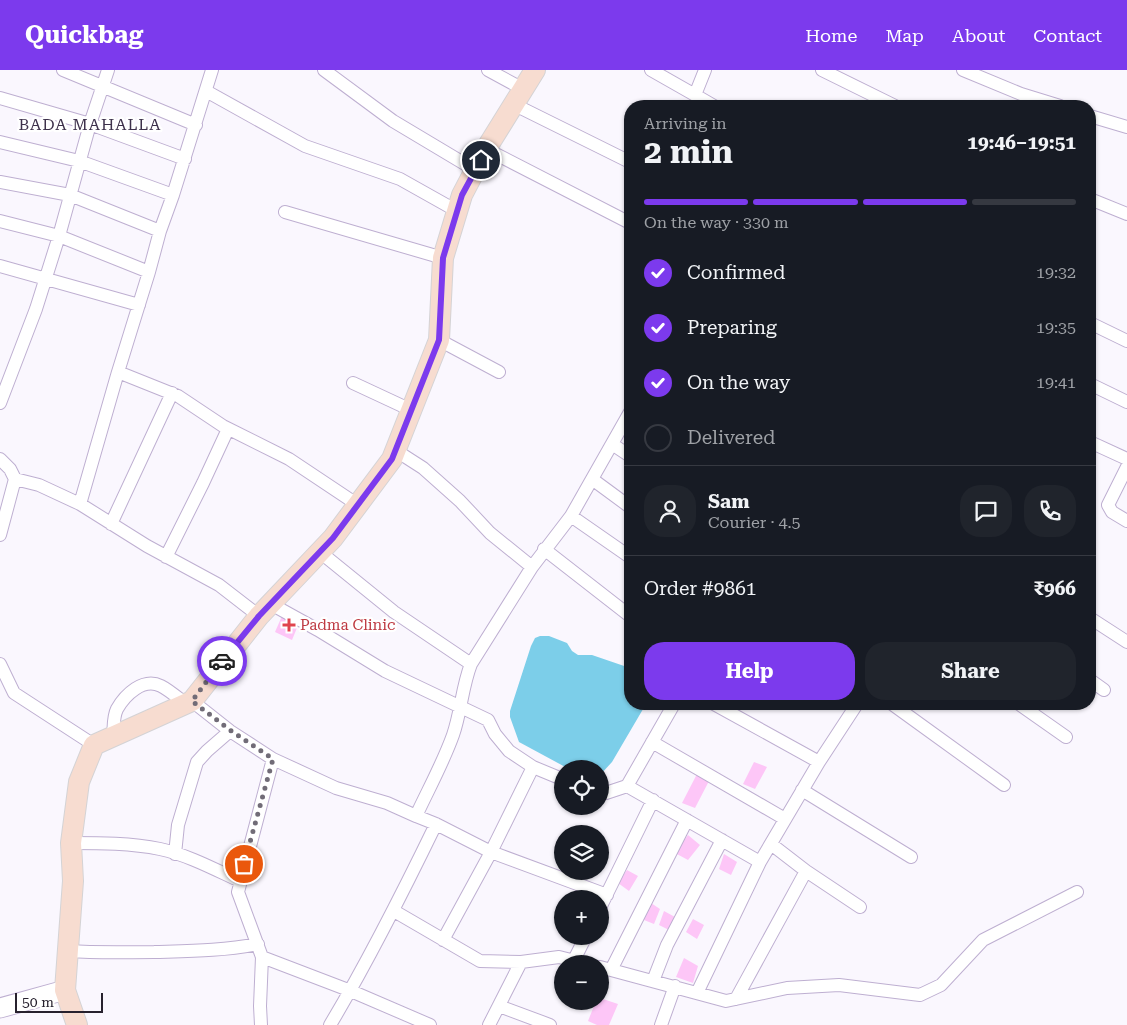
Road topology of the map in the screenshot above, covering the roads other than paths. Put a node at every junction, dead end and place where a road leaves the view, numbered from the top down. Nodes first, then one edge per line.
1 (63, 70) edge
2 (108, 70) edge
3 (212, 70) edge
4 (324, 70) edge
5 (488, 70) edge
6 (535, 70) edge
7 (651, 70) edge
8 (705, 70) edge
9 (822, 70) edge
10 (963, 70) edge
11 (101, 87) junction
12 (206, 91) junction
13 (695, 95) junction
14 (518, 96) junction
15 (0, 98) edge
16 (704, 100) edge
17 (883, 100) edge
18 (1040, 100) edge
19 (1096, 118) edge
20 (90, 124) junction
21 (196, 125) junction
22 (1127, 127) edge
23 (0, 142) edge
24 (486, 149) junction
25 (185, 158) junction
26 (624, 158) edge
27 (80, 161) junction
28 (475, 170) junction
29 (0, 182) edge
30 (70, 195) junction
31 (174, 195) junction
32 (1096, 201) edge
33 (457, 211) junction
34 (285, 212) dead end
35 (1127, 214) edge
36 (624, 220) edge
37 (0, 221) edge
38 (160, 231) junction
39 (59, 236) junction
40 (443, 258) junction
41 (0, 266) edge
42 (149, 272) junction
43 (46, 278) junction
44 (139, 305) junction
45 (1096, 327) edge
46 (439, 340) junction
47 (1127, 342) edge
48 (118, 372) junction
49 (499, 372) dead end
50 (353, 383) dead end
51 (1096, 387) edge
52 (172, 393) junction
53 (1127, 402) edge
54 (0, 403) edge
55 (411, 410) junction
56 (624, 423) edge
57 (228, 428) junction
58 (612, 444) junction
59 (1096, 445) edge
60 (395, 450) junction
61 (624, 452) edge
62 (0, 459) edge
63 (1127, 459) edge
64 (1127, 468) edge
65 (15, 479) junction
66 (592, 479) junction
67 (624, 503) edge
68 (80, 504) junction
69 (358, 505) junction
70 (571, 516) junction
71 (1127, 520) edge
72 (111, 524) junction
73 (0, 535) edge
74 (544, 549) junction
75 (320, 552) junction
76 (624, 553) edge
77 (166, 557) junction
78 (532, 567) junction
79 (265, 610) junction
80 (624, 611) edge
81 (1096, 622) edge
82 (1127, 642) edge
83 (0, 664) edge
84 (471, 664) junction
85 (1096, 684) edge
86 (1104, 690) dead end
87 (189, 703) junction
88 (461, 708) junction
89 (671, 710) edge
90 (725, 710) edge
91 (853, 710) edge
92 (900, 710) edge
93 (1028, 710) edge
94 (230, 730) junction
95 (113, 736) junction
96 (1066, 737) dead end
97 (652, 742) junction
98 (94, 745) junction
99 (273, 759) junction
100 (819, 762) junction
101 (533, 767) junction
102 (554, 776) edge
103 (1004, 785) dead end
104 (627, 786) junction
105 (802, 790) junction
106 (609, 792) edge
107 (653, 800) junction
108 (416, 816) junction
109 (785, 819) junction
110 (687, 820) junction
111 (436, 824) junction
112 (722, 840) junction
113 (71, 843) junction
114 (771, 844) junction
115 (492, 852) junction
116 (175, 854) junction
117 (911, 857) dead end
118 (760, 862) junction
119 (806, 871) junction
120 (240, 881) junction
121 (594, 890) edge
122 (609, 891) edge
123 (1077, 892) dead end
124 (860, 907) dead end
125 (394, 911) junction
126 (443, 940) junction
127 (258, 944) junction
128 (69, 950) junction
129 (262, 957) junction
130 (554, 957) edge
131 (520, 962) junction
132 (609, 963) edge
133 (609, 969) edge
134 (653, 980) junction
135 (675, 986) junction
136 (351, 991) junction
137 (58, 992) junction
138 (697, 993) junction
139 (736, 999) junction
140 (498, 1006) junction
141 (0, 1008) edge
142 (77, 1025) edge
143 (261, 1025) edge
144 (330, 1025) edge
145 (430, 1025) edge
146 (489, 1025) edge
147 (550, 1025) edge
148 (661, 1025) edge

1 - 11 street
2 - 11 street
3 - 12 street
4 - 28 street
5 - 14 street
6 - 14 main road
7 - 13 street
8 - 13 street
9 - 17 street
10 - 18 street
11 - 20 street
11 - 21 street
12 - 21 street
12 - 33 street
13 - 16 street
14 - 24 main road
14 - 26 street
15 - 20 street
19 - 22 street
20 - 25 street
20 - 27 street
21 - 25 street
23 - 27 street
24 - 28 main road
24 - 36 street
25 - 31 street
27 - 30 street
27 - 31 street
28 - 33 main road
29 - 30 street
30 - 38 street
30 - 39 street
31 - 38 street
32 - 35 street
33 - 40 main road
34 - 40 street
37 - 39 street
38 - 42 street
39 - 42 street
39 - 43 street
40 - 46 main road
41 - 43 street
42 - 44 street
43 - 44 street
43 - 54 street
44 - 48 street
45 - 47 street
46 - 49 street
46 - 55 main road
48 - 52 street
48 - 68 street
50 - 55 street
51 - 53 street
52 - 57 street
52 - 72 street
55 - 60 main road
56 - 58 street
57 - 69 street
57 - 77 street
58 - 61 street
58 - 66 street
59 - 63 street
60 - 69 main road
60 - 78 street
62 - 65 street
64 - 71 street
65 - 68 street
65 - 73 street
66 - 67 street
66 - 70 street
68 - 72 street
69 - 75 main road
70 - 74 street
70 - 76 street
72 - 77 street
74 - 78 street
74 - 80 street
75 - 79 main road
75 - 84 street
77 - 79 street
78 - 84 street
79 - 87 main road
79 - 88 street
81 - 82 street
83 - 98 street
84 - 88 street
85 - 86 street
87 - 94 street
87 - 95 main road
87 - 95 street
88 - 101 street
88 - 108 street
89 - 97 street
90 - 100 street
91 - 100 street
92 - 103 street
93 - 96 street
94 - 99 street
94 - 116 street
95 - 98 main road
97 - 104 street
97 - 109 street
98 - 113 main road
99 - 108 street
99 - 120 street
100 - 105 street
101 - 102 street
101 - 115 street
104 - 106 street
104 - 107 street
105 - 109 street
105 - 117 street
107 - 110 street
107 - 122 street
108 - 111 street
109 - 114 street
110 - 112 street
110 - 132 street
111 - 115 street
111 - 125 street
112 - 118 street
112 - 134 street
113 - 116 street
113 - 128 main road
114 - 118 street
114 - 119 street
115 - 121 street
115 - 126 street
116 - 120 street
118 - 138 street
119 - 124 street
119 - 139 street
120 - 127 street
123 - 139 street
125 - 126 street
125 - 136 street
126 - 131 street
127 - 128 street
127 - 129 street
128 - 137 main road
129 - 136 street
129 - 143 street
130 - 131 street
131 - 140 street
133 - 134 street
134 - 135 street
135 - 138 street
135 - 148 street
136 - 144 street
136 - 145 street
137 - 141 main road
137 - 142 main road
138 - 139 street
140 - 146 street
140 - 147 street

